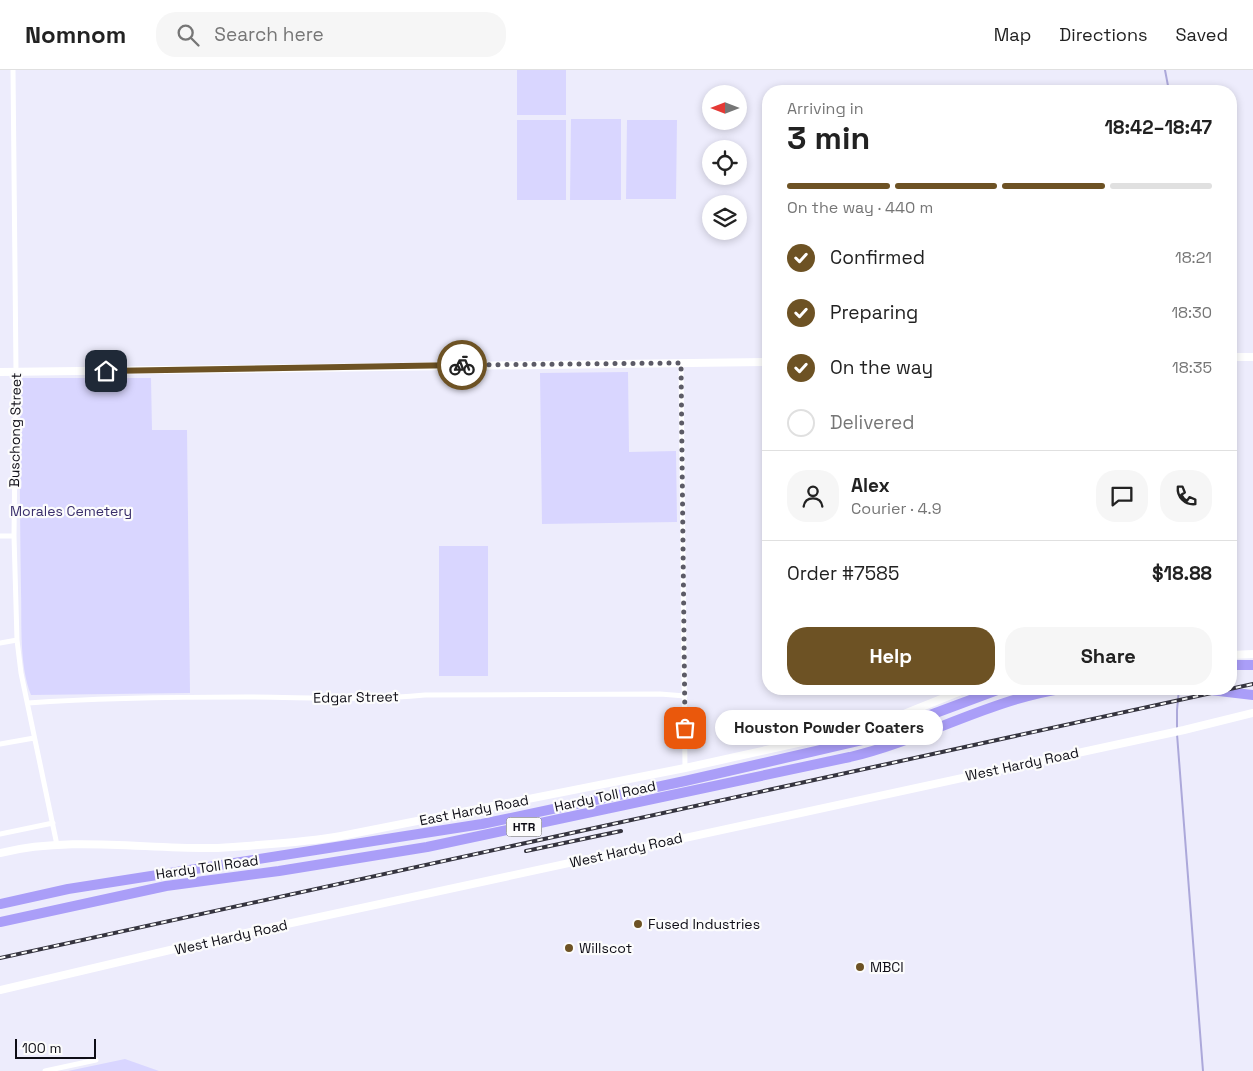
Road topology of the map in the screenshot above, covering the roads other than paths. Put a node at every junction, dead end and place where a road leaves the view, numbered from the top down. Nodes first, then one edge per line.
1 (13, 70) edge
2 (1237, 356) edge
3 (1253, 356) edge
4 (762, 362) edge
5 (681, 363) junction
6 (16, 371) junction
7 (0, 372) edge
8 (0, 536) edge
9 (14, 536) junction
10 (17, 640) junction
11 (0, 643) edge
12 (1253, 654) edge
13 (1237, 655) edge
14 (1237, 665) edge
15 (1253, 665) edge
16 (1237, 692) edge
17 (1253, 694) edge
18 (951, 695) edge
19 (984, 695) edge
20 (1035, 695) edge
21 (685, 696) junction
22 (28, 703) junction
23 (1253, 713) edge
24 (34, 738) junction
25 (0, 744) edge
26 (685, 768) junction
27 (53, 823) junction
28 (0, 834) edge
29 (57, 845) junction
30 (0, 853) edge
31 (0, 904) edge
32 (0, 922) edge
33 (0, 990) edge
34 (96, 1060) dead end
35 (45, 1071) edge

1 - 6 street, Buschong Street
2 - 3 main road
4 - 5 main road
5 - 6 main road
5 - 21 street
6 - 7 main road
6 - 9 street, Buschong Street
8 - 9 street
9 - 10 street, Buschong Street
10 - 11 street
10 - 22 street, Buschong Street
12 - 13 main road
14 - 15 highway
16 - 17 highway
18 - 26 main road, East Hardy Road
19 - 31 highway, Hardy Toll Road / HTR
20 - 32 highway, Hardy Toll Road / HTR
21 - 22 street, Edgar Street
21 - 26 street
22 - 24 street, Buschong Street
23 - 33 main road, West Hardy Road
24 - 25 street
24 - 27 street, Buschong Street
26 - 29 main road, East Hardy Road
27 - 28 street
27 - 29 street, Buschong Street
29 - 30 main road, East Hardy Road
34 - 35 street

